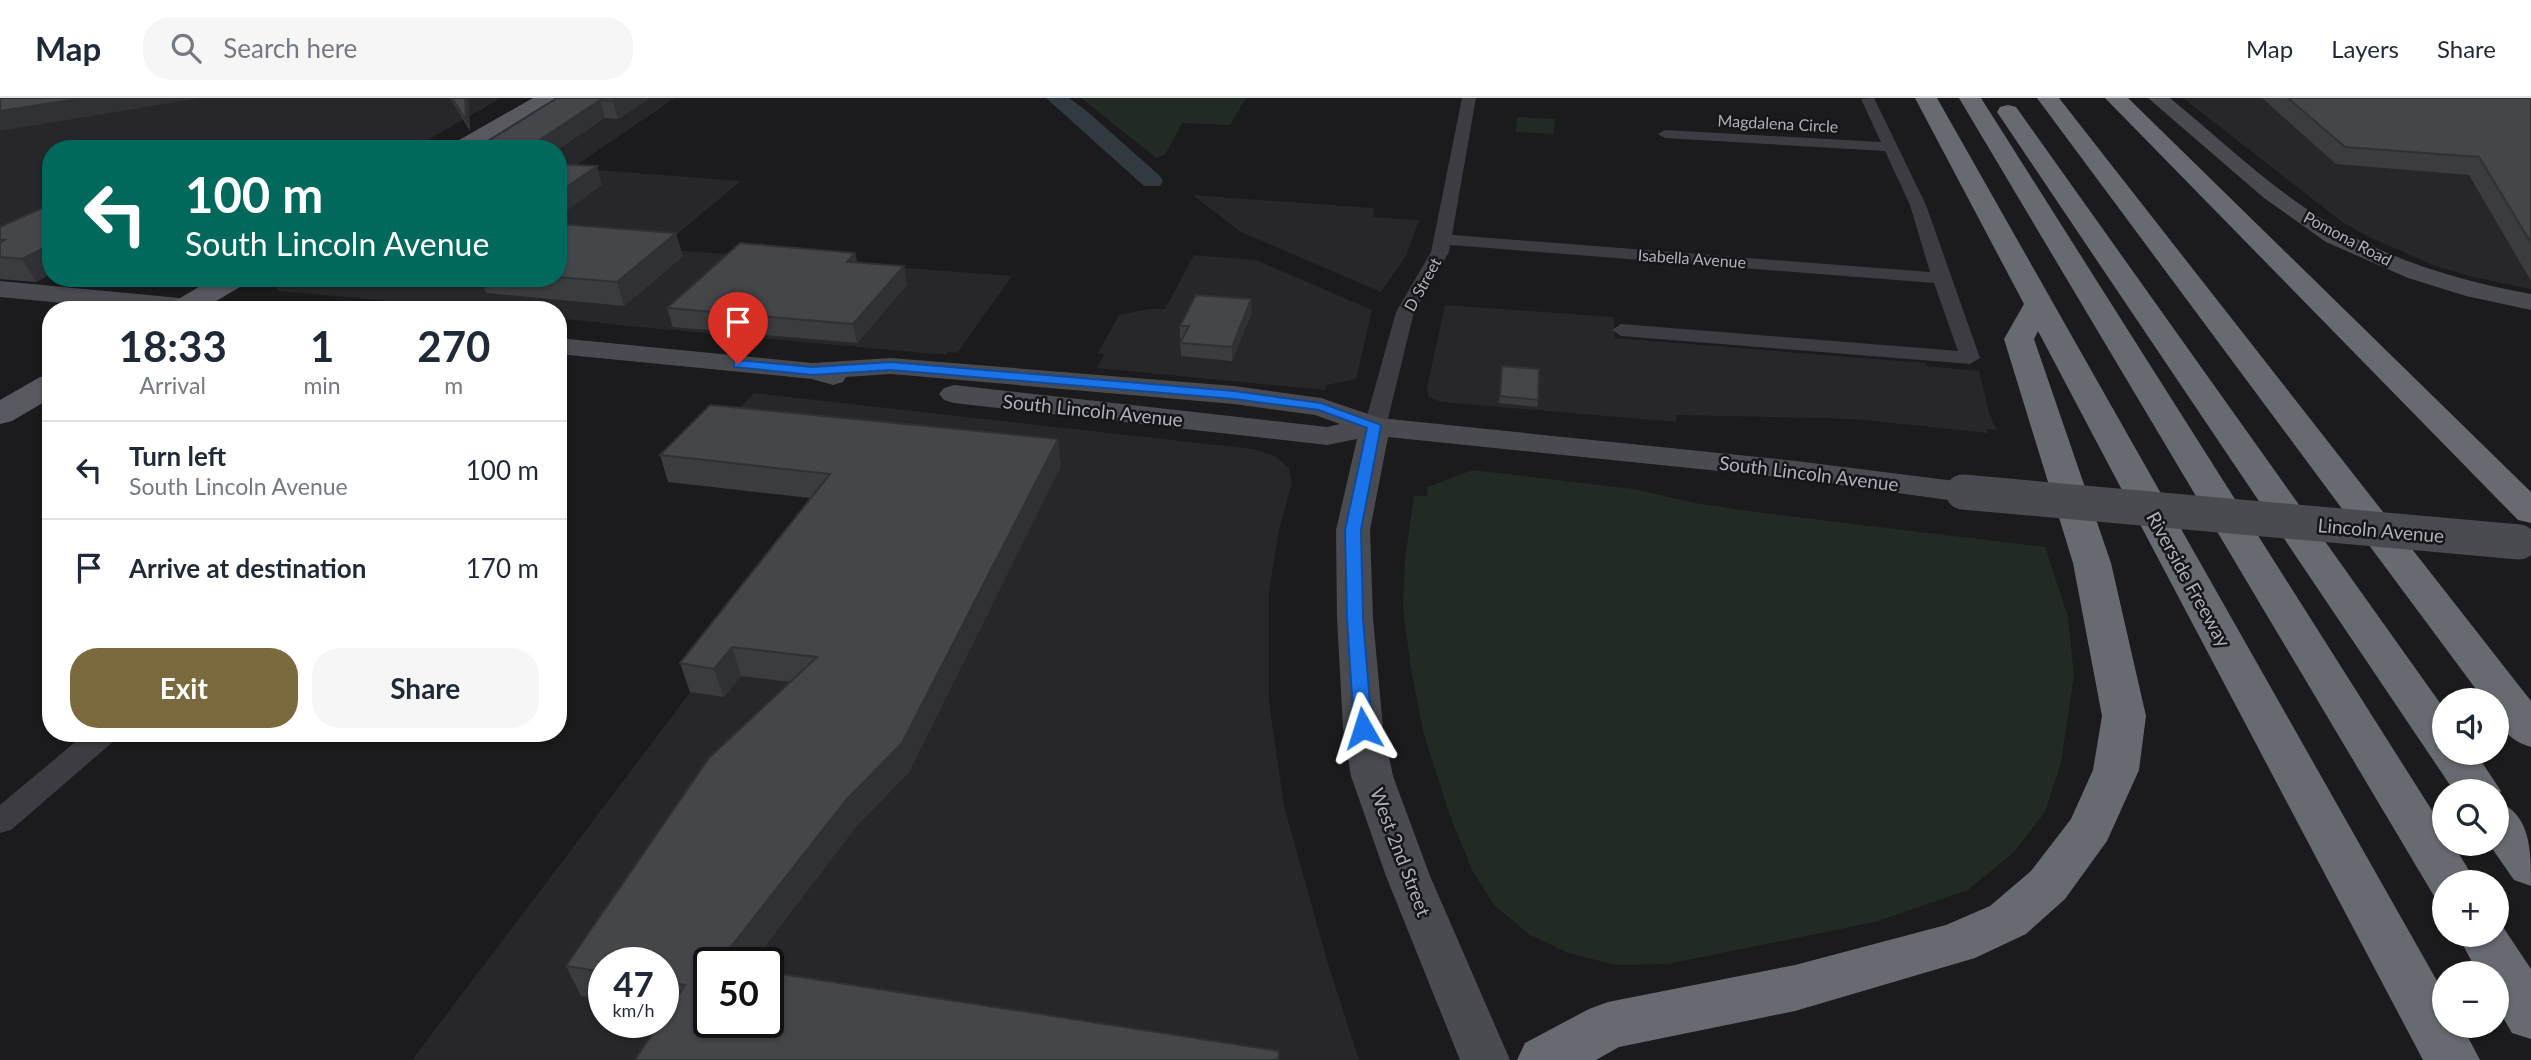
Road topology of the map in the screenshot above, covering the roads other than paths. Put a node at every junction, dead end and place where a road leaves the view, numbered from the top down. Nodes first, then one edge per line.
1 (548, 98) edge
2 (1469, 98) edge
3 (1926, 98) edge
4 (1970, 98) edge
5 (1998, 98) edge
6 (2048, 98) edge
7 (2116, 98) edge
8 (2158, 98) edge
9 (1868, 99) edge
10 (1665, 134) dead end
11 (476, 140) edge
12 (1890, 147) junction
13 (1443, 239) junction
14 (1941, 278) junction
15 (220, 287) edge
16 (0, 289) edge
17 (116, 301) edge
18 (196, 301) edge
19 (2531, 302) edge
20 (2038, 305) junction
21 (1621, 330) dead end
22 (567, 350) edge
23 (42, 389) edge
24 (0, 414) edge
25 (1374, 426) junction
26 (2242, 519) joint
27 (2527, 533) edge
28 (2432, 725) edge
29 (2531, 732) edge
30 (94, 742) edge
31 (0, 822) edge
32 (2509, 836) edge
33 (2531, 867) edge
34 (2444, 870) edge
35 (2490, 947) edge
36 (2531, 1016) edge
37 (1485, 1060) edge
38 (1545, 1060) edge
39 (2452, 1060) edge

1 - 11 main road
2 - 13 street, D Street
3 - 20 highway, Riverside Freeway
4 - 34 highway
5 - 28 highway
6 - 29 highway
7 - 27 highway
8 - 19 main road, Pomona Road
9 - 12 street
10 - 12 street, Magdalena Circle
12 - 14 street
13 - 14 street, Isabella Avenue
13 - 25 street, D Street
14 - 21 street
15 - 18 main road
16 - 17 main road
20 - 38 highway
20 - 39 highway, Riverside Freeway
22 - 25 main road, South Lincoln Avenue
23 - 24 main road
25 - 26 main road, South Lincoln Avenue, bridge
25 - 37 main road, West 2nd Street
26 - 27 main road, Lincoln Avenue, bridge
30 - 31 street
32 - 33 highway
35 - 36 highway

